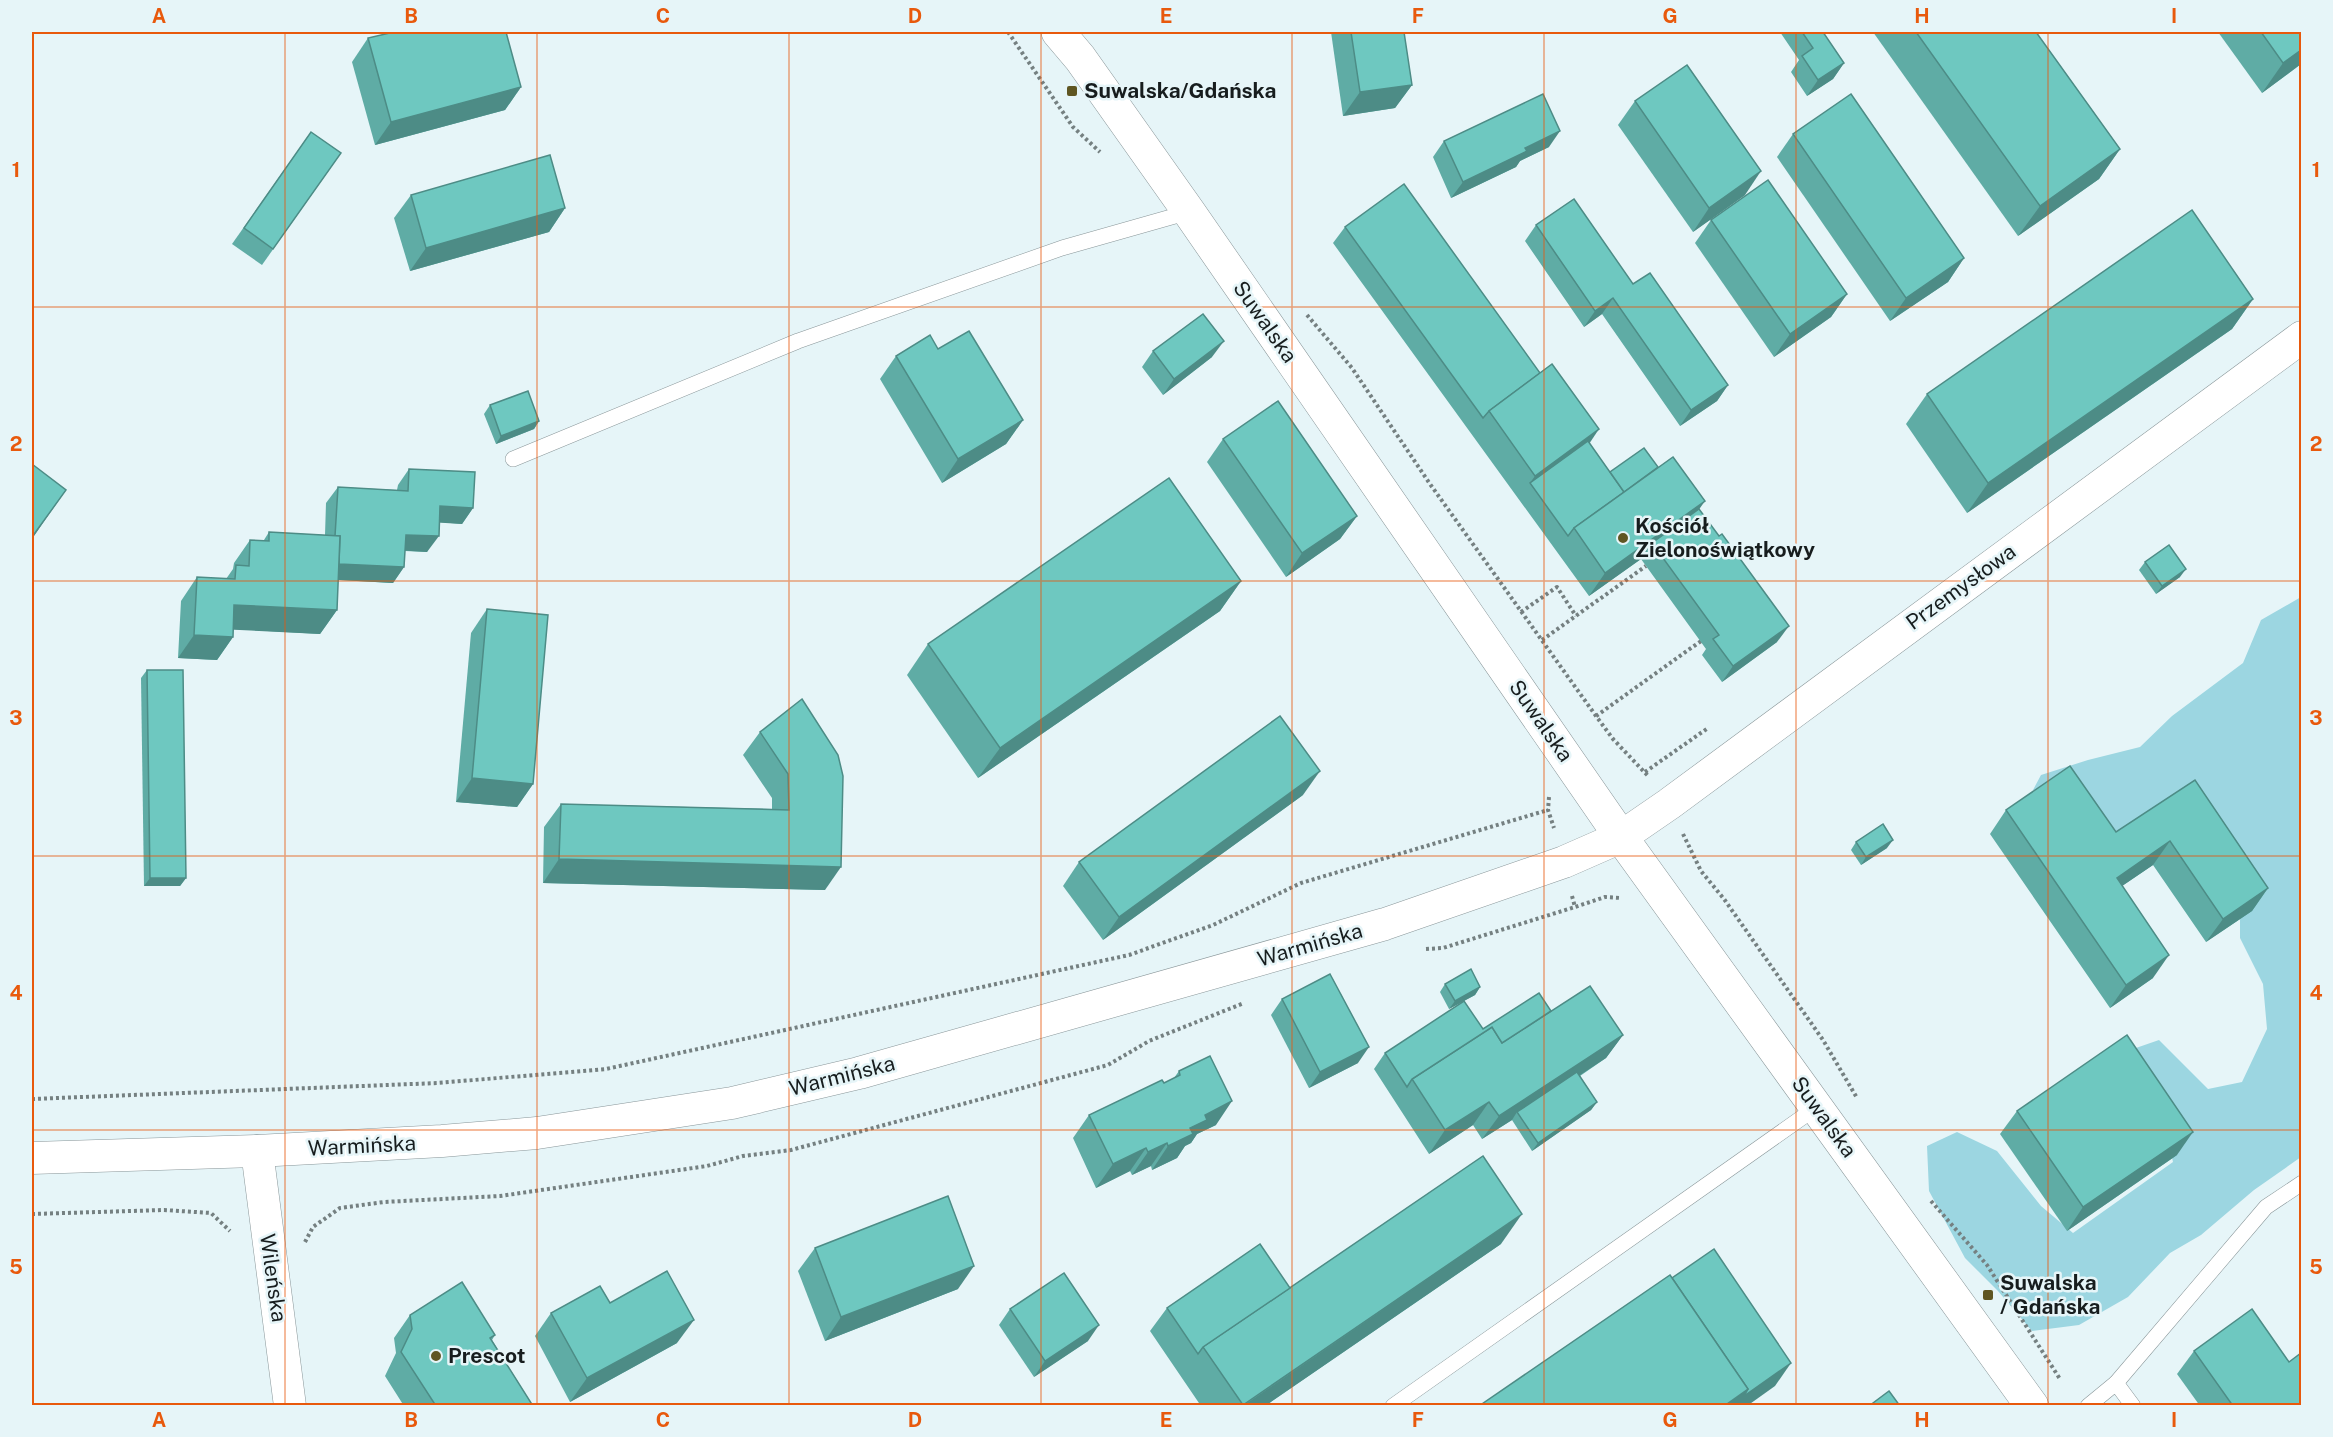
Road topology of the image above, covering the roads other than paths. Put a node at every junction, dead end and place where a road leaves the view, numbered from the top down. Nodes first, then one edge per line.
1 (1058, 32) edge
2 (1189, 212) junction
3 (2301, 337) edge
4 (513, 459) dead end
5 (1621, 837) junction
6 (1817, 1107) junction
7 (257, 1151) junction
8 (32, 1158) edge
9 (2301, 1183) edge
10 (2116, 1383) junction
11 (290, 1406) edge
12 (1393, 1406) edge
13 (2032, 1406) edge
14 (2088, 1406) edge
15 (2133, 1406) edge

1 - 2 street, Suwalska
2 - 4 lane
2 - 5 street, Suwalska
3 - 5 street, Przemysłowa
5 - 6 street, Suwalska
5 - 7 street, Warmińska
6 - 12 lane
6 - 13 street, Suwalska
7 - 8 street, Warmińska
7 - 11 street, Wileńska
9 - 10 lane
10 - 14 lane
10 - 15 lane

